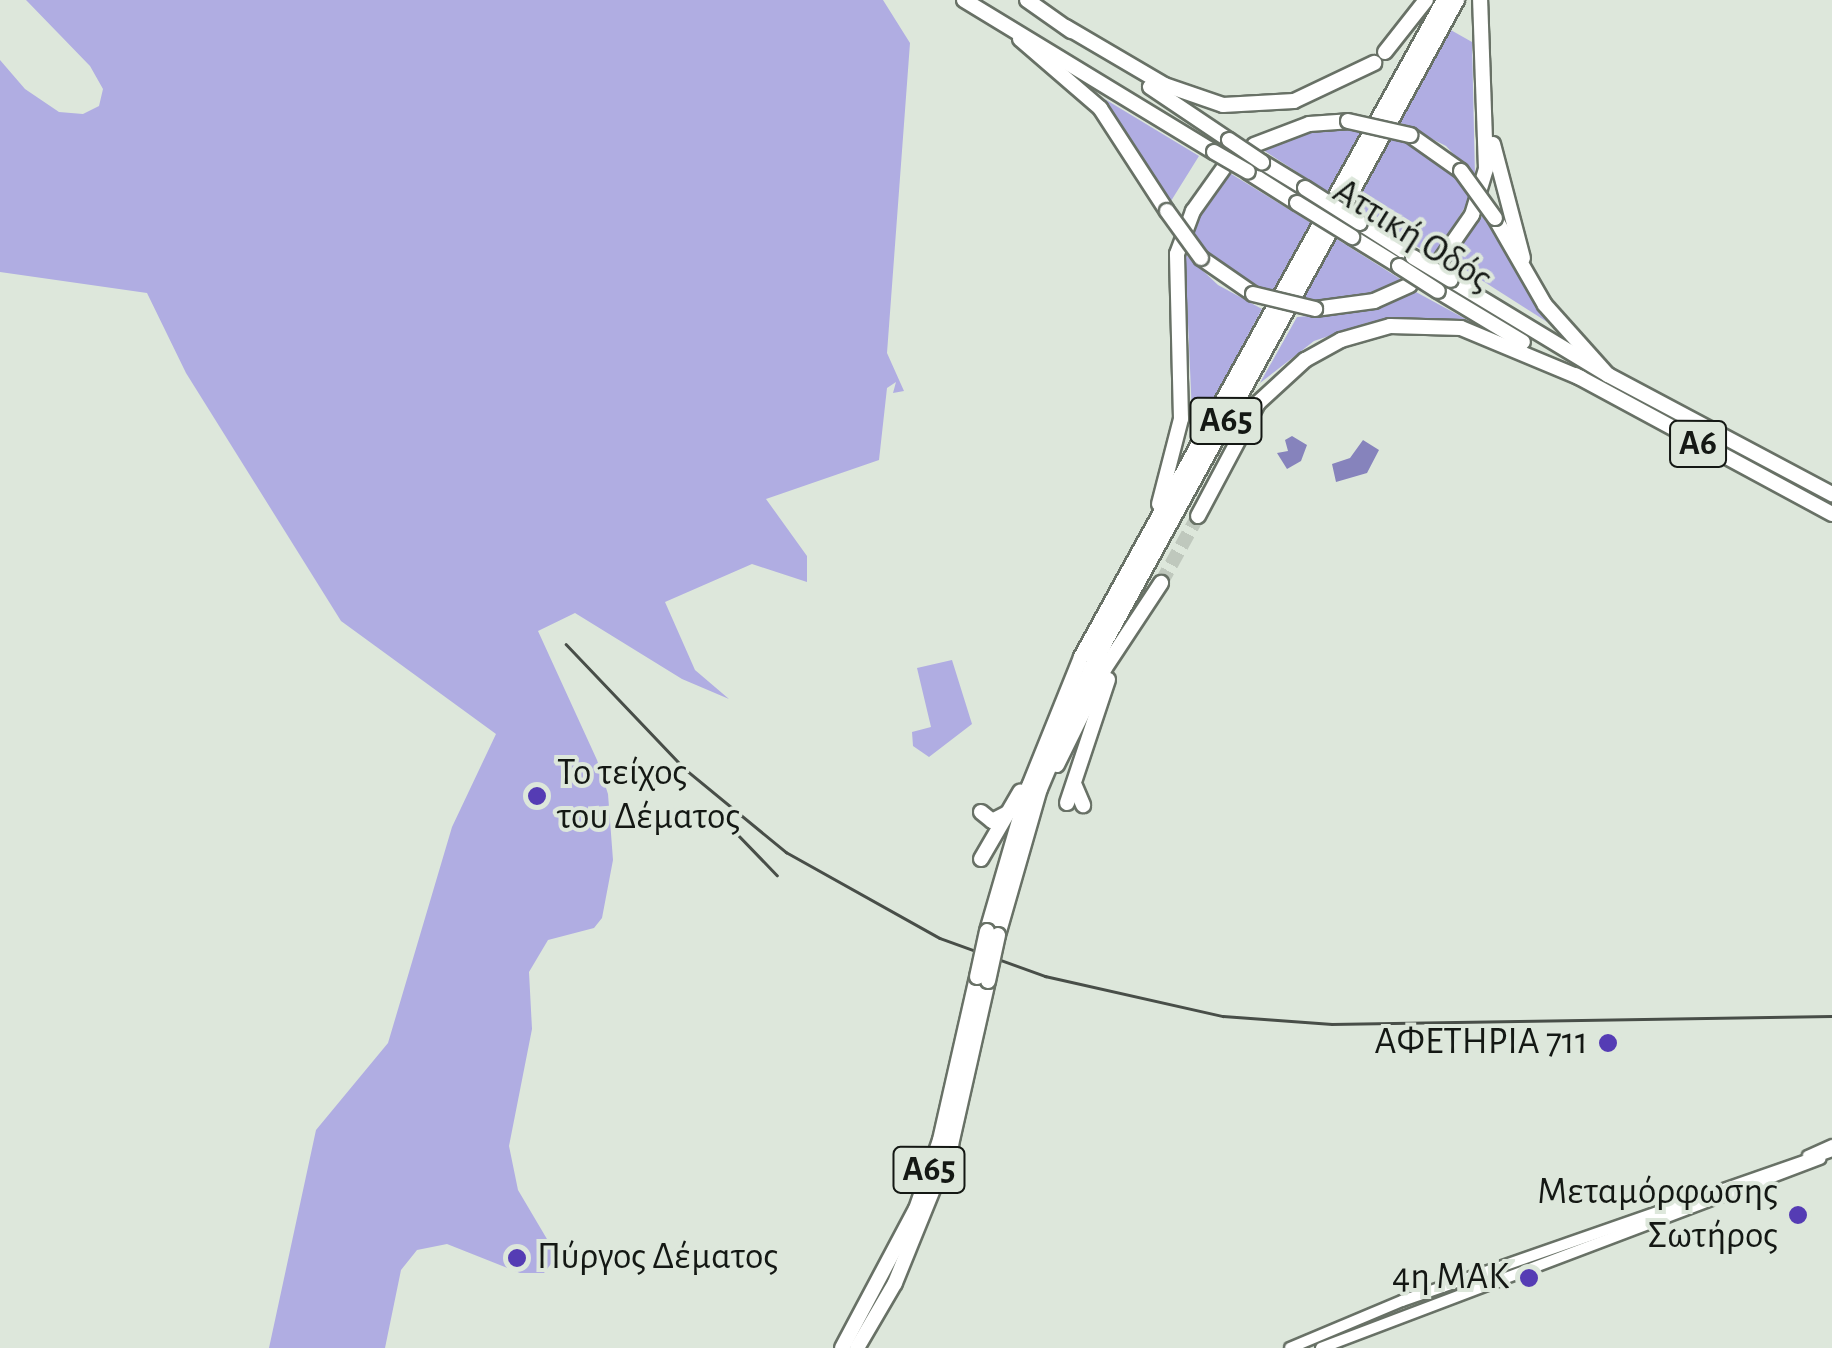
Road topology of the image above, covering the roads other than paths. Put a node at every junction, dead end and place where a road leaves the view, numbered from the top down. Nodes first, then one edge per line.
1 (964, 0) edge
2 (1027, 0) edge
3 (1426, 0) edge
4 (1444, 0) edge
5 (1457, 0) edge
6 (1480, 0) edge
7 (1009, 27) junction
8 (1066, 27) junction
9 (1487, 118) junction
10 (1254, 145) dead end
11 (1223, 169) dead end
12 (1440, 261) dead end
13 (1528, 276) junction
14 (1410, 285) dead end
15 (1608, 375) junction
16 (1581, 378) junction
17 (1832, 494) edge
18 (1832, 514) edge
19 (1198, 516) tunnel mouth
20 (1161, 583) tunnel mouth
21 (1119, 591) junction
22 (1150, 601) junction
23 (1065, 696) junction
24 (1075, 804) dead end
25 (1011, 808) junction
26 (982, 812) dead end
27 (1020, 854) junction
28 (980, 859) dead end
29 (992, 933) junction
30 (983, 979) junction
31 (1832, 1150) edge
32 (842, 1348) edge
33 (857, 1348) edge
34 (1290, 1348) edge
35 (1321, 1348) edge

1 - 7 highway, Αττική Οδός / Α6
2 - 8 highway, Αττική Οδός / Α6
3 - 8 highway
4 - 21 highway, Α65
5 - 27 highway, Α65
6 - 9 highway
7 - 14 highway, bridge
7 - 16 highway, Αττική Οδός / Α6, bridge
8 - 15 highway, Αττική Οδός / Α6, bridge
9 - 12 highway
9 - 13 highway
10 - 13 highway, bridge
11 - 21 highway
13 - 15 highway
15 - 17 highway, Αττική Οδός / Α6
16 - 18 highway, Αττική Οδός / Α6
16 - 19 highway
20 - 22 highway
21 - 23 highway, Α65
22 - 24 highway
22 - 27 highway
23 - 25 highway
23 - 29 highway, Α65
25 - 26 highway
25 - 28 highway
27 - 29 highway, Α65
29 - 30 highway, Α65, bridge
30 - 32 highway, Α65
30 - 33 highway, Α65
31 - 34 main road
31 - 35 main road

